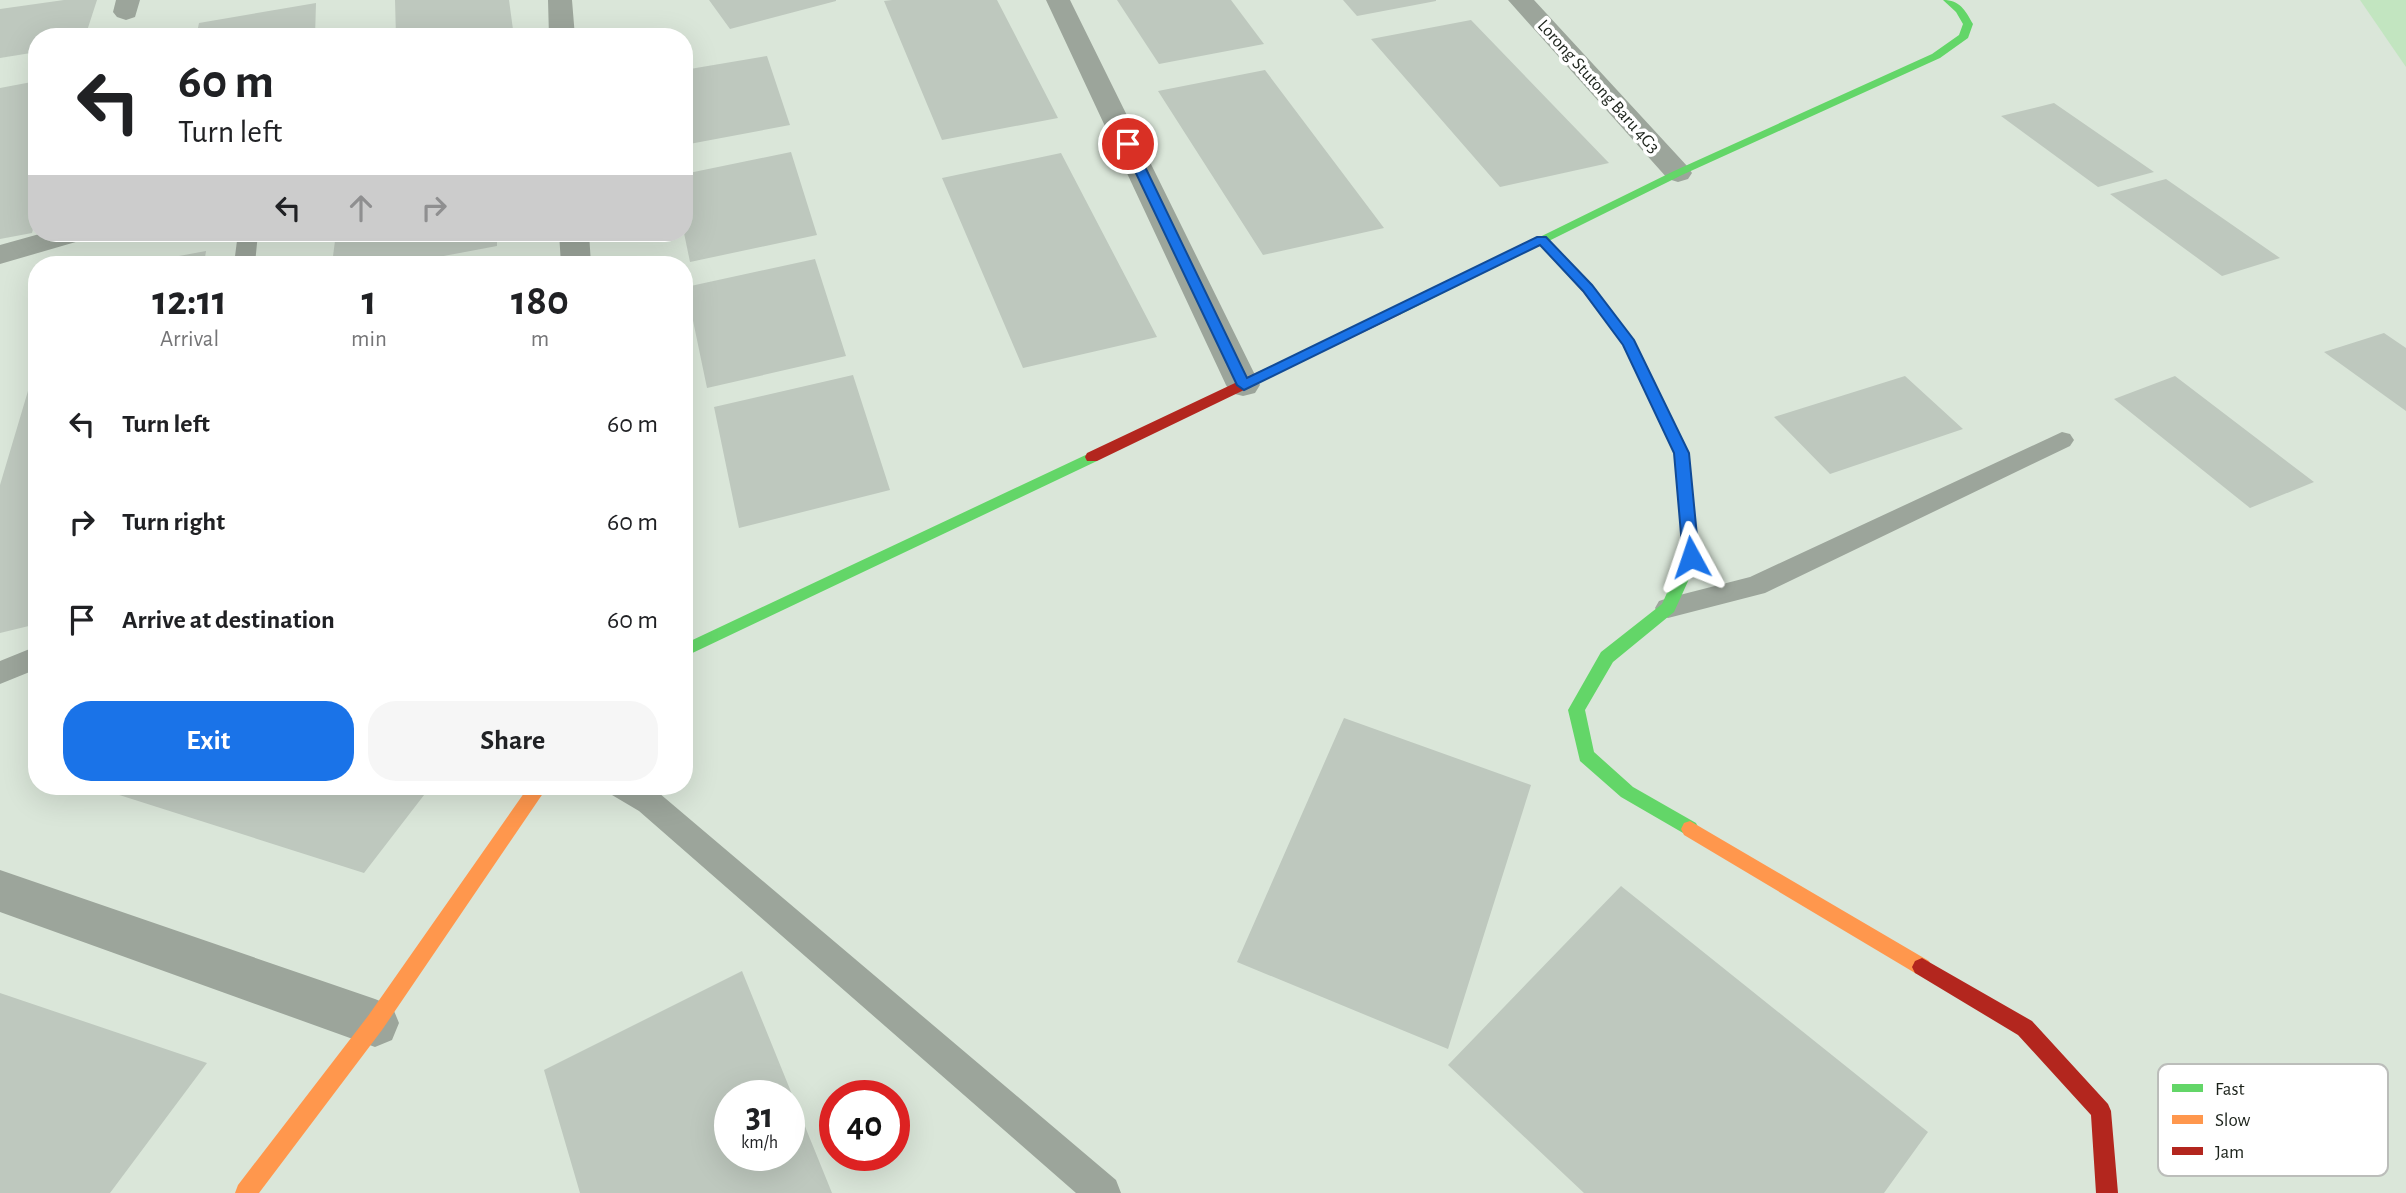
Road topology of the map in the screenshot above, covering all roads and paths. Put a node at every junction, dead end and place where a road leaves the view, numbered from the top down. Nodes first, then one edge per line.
1 (559, 0) edge
2 (1058, 0) edge
3 (1520, 0) edge
4 (1948, 0) edge
5 (561, 28) edge
6 (1678, 173) junction
7 (1542, 240) junction
8 (45, 242) edge
9 (0, 256) edge
10 (1244, 385) junction
11 (2062, 440) dead end
12 (1668, 608) junction
13 (693, 647) edge
14 (28, 661) edge
15 (0, 673) edge
16 (533, 795) edge
17 (637, 795) edge
18 (0, 891) edge
19 (375, 1023) junction
20 (246, 1193) edge
21 (1103, 1193) edge
22 (2107, 1193) edge

1 - 5 street
2 - 10 street
3 - 6 street, Lorong Stutong Baru 4G3
4 - 6 street
6 - 7 street
7 - 10 street
7 - 12 street
8 - 9 street
10 - 13 street
11 - 12 lane
12 - 22 street
14 - 15 lane
16 - 19 street
17 - 21 lane
18 - 19 street
19 - 20 street

